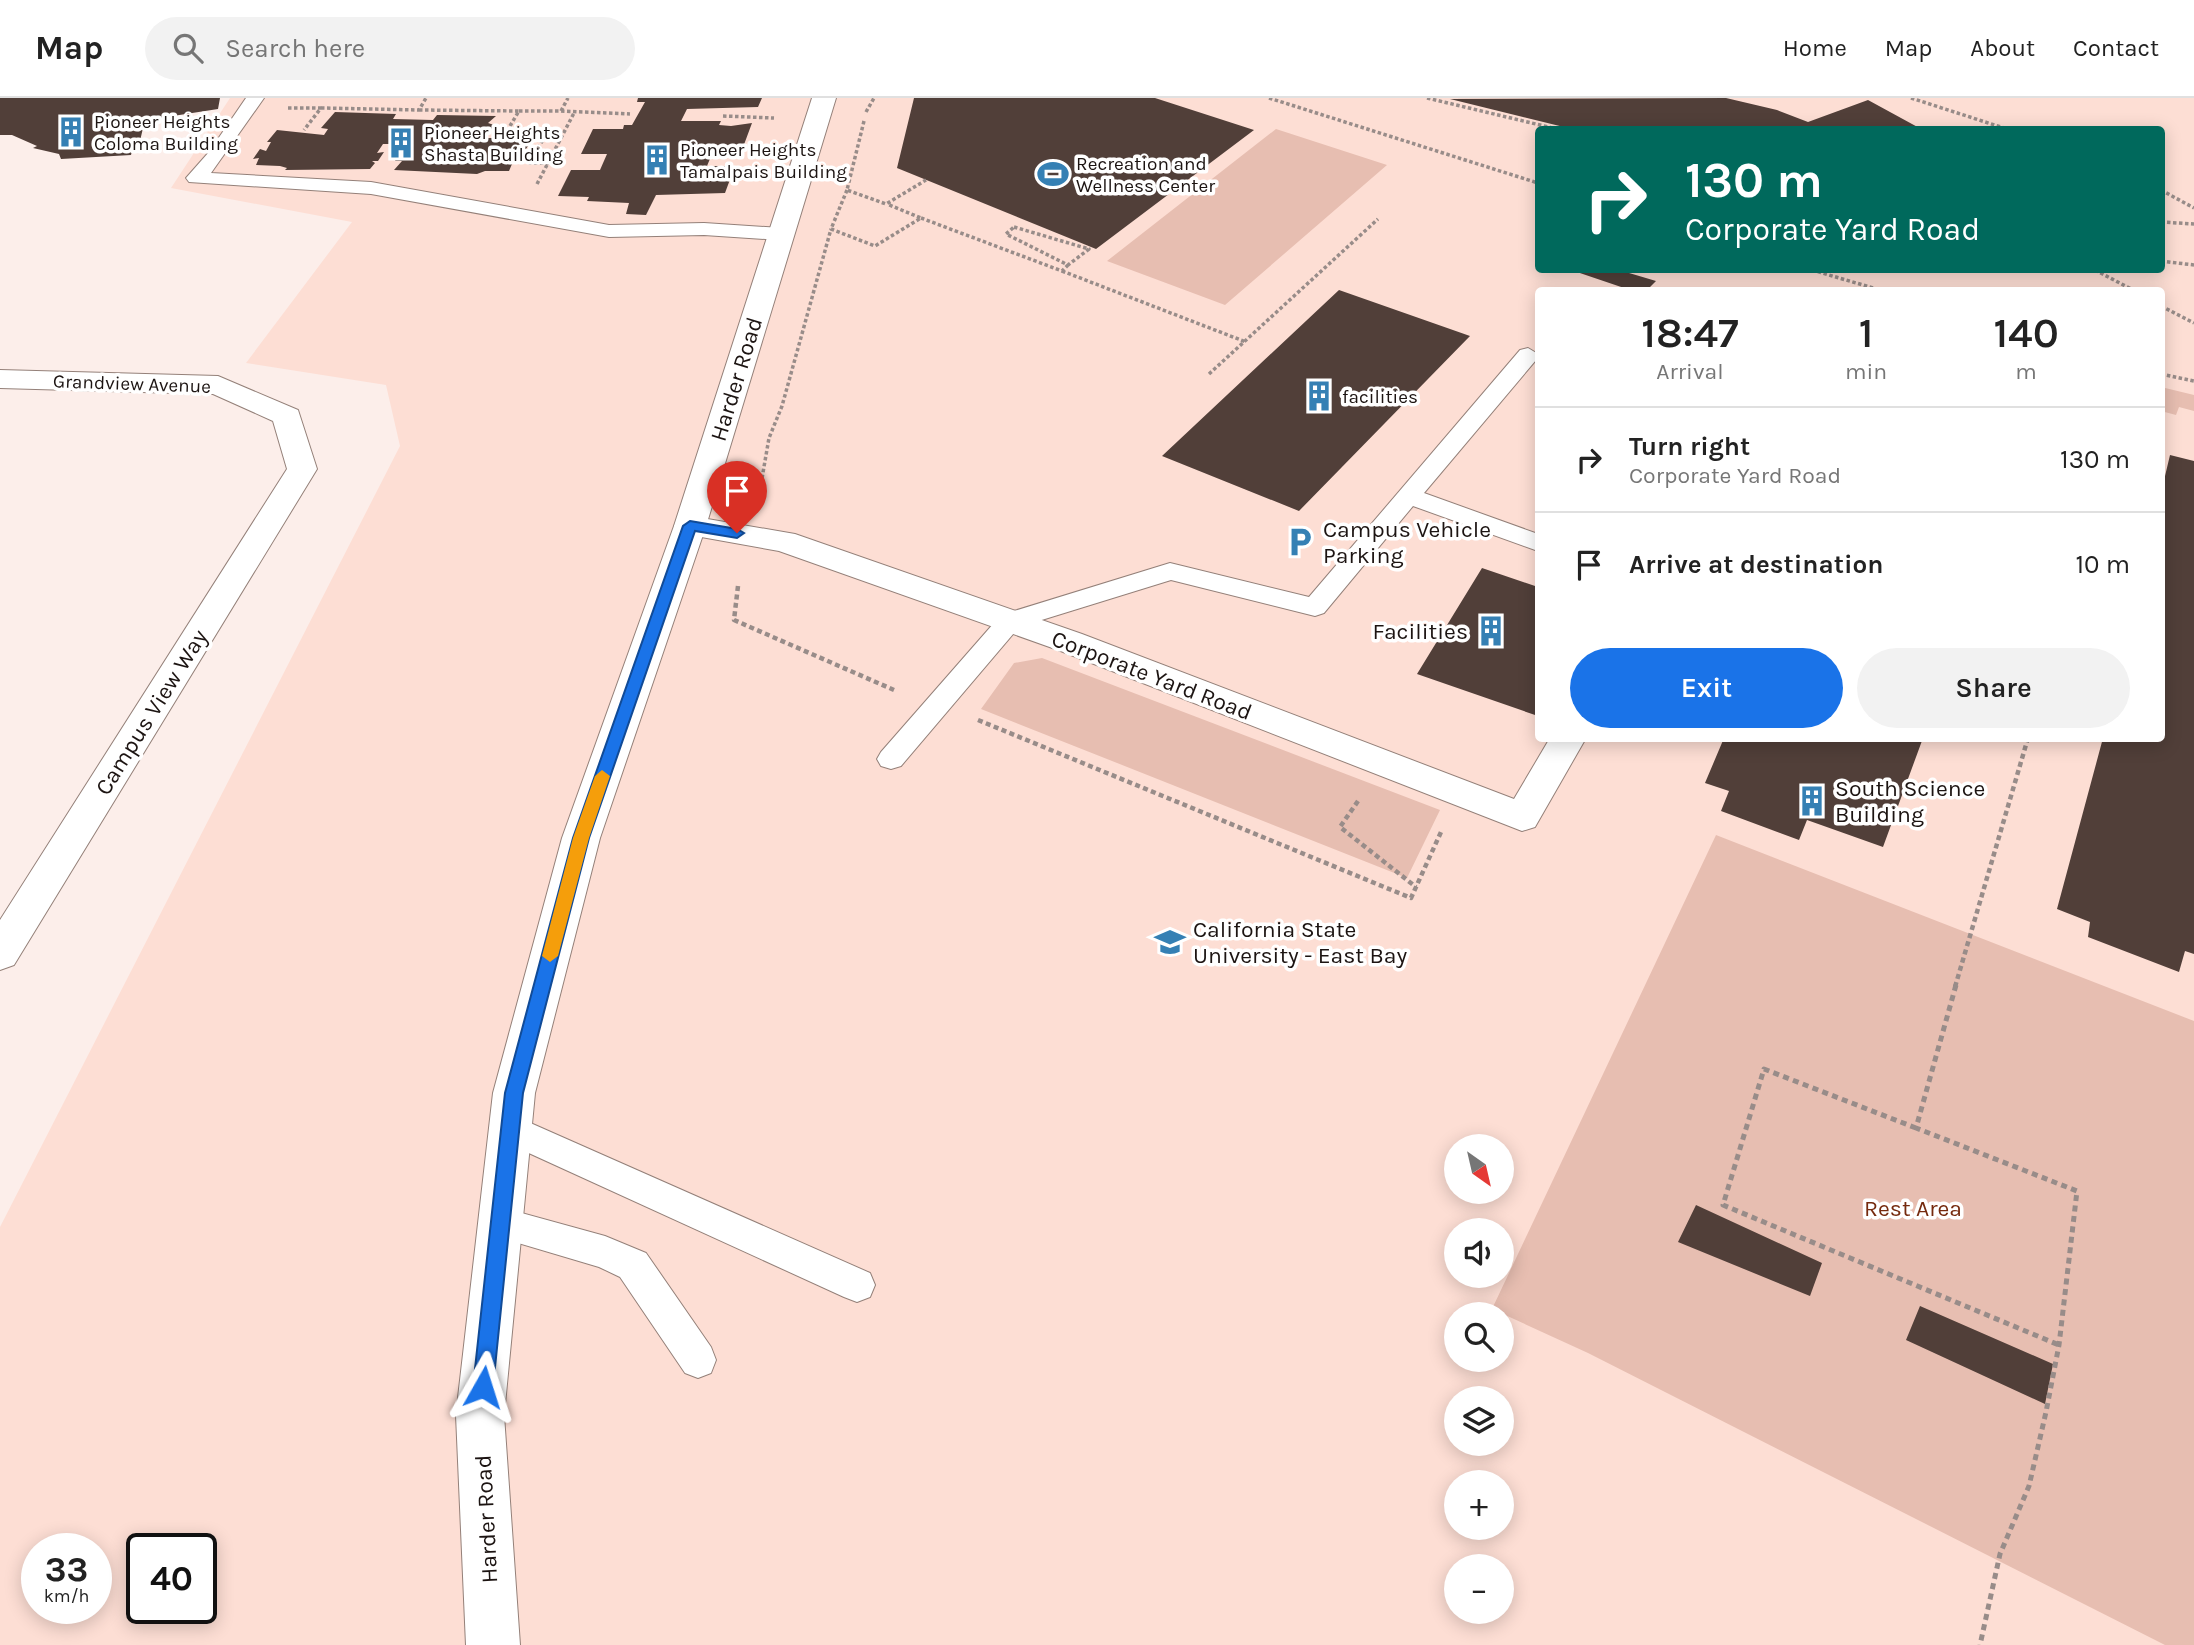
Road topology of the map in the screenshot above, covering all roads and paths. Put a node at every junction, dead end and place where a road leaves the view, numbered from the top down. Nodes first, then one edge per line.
1 (255, 98) edge
2 (426, 98) edge
3 (568, 98) edge
4 (824, 98) edge
5 (874, 98) edge
6 (1269, 98) edge
7 (1427, 98) edge
8 (1911, 98) edge
9 (281, 108) dead end
10 (321, 108) junction
11 (419, 110) junction
12 (519, 111) junction
13 (561, 111) junction
14 (574, 113) junction
15 (630, 114) dead end
16 (723, 116) dead end
17 (1544, 126) edge
18 (1998, 126) edge
19 (774, 128) dead end
20 (304, 130) dead end
21 (926, 180) dead end
22 (1535, 182) edge
23 (847, 190) junction
24 (2165, 192) edge
25 (886, 204) junction
26 (2194, 208) edge
27 (921, 218) junction
28 (1378, 219) dead end
29 (2165, 222) edge
30 (2194, 224) edge
31 (831, 229) junction
32 (782, 234) junction
33 (2165, 261) edge
34 (1068, 265) junction
35 (2194, 265) edge
36 (1062, 271) junction
37 (1822, 273) edge
38 (2101, 273) edge
39 (1870, 287) edge
40 (2127, 287) edge
41 (2165, 308) edge
42 (2194, 323) edge
43 (1246, 342) junction
44 (1528, 355) dead end
45 (1209, 374) dead end
46 (2165, 375) edge
47 (0, 379) edge
48 (2194, 381) edge
49 (302, 469) joint
50 (1409, 496) junction
51 (766, 503) dead end
52 (690, 526) junction
53 (1535, 542) edge
54 (738, 586) dead end
55 (1010, 621) junction
56 (903, 694) dead end
57 (974, 719) dead end
58 (1566, 742) edge
59 (2027, 742) edge
60 (891, 759) dead end
61 (1370, 803) dead end
62 (1446, 822) dead end
63 (1416, 887) junction
64 (0, 954) edge
65 (1916, 1128) junction
66 (510, 1129) junction
67 (500, 1223) junction
68 (857, 1285) dead end
69 (2059, 1345) junction
70 (698, 1360) dead end
71 (493, 1645) edge
72 (1980, 1645) edge

1 - 32 lane
2 - 11 path
3 - 13 path
4 - 32 street, Harder Road
5 - 23 path
6 - 22 path
7 - 17 path
8 - 18 path
9 - 10 path
10 - 11 path
10 - 20 path
11 - 12 path
12 - 13 path
12 - 14 path
13 - 14 path
14 - 15 path
16 - 19 path
21 - 25 path
23 - 25 path
23 - 31 path
24 - 26 path
25 - 27 path
27 - 31 path
27 - 36 path
28 - 43 path
29 - 30 path
31 - 51 path
32 - 52 street, Harder Road
33 - 35 path
34 - 34 path
34 - 36 path
36 - 43 path
37 - 39 path
38 - 40 path
41 - 42 path
43 - 45 path
44 - 50 lane
46 - 48 path
47 - 49 street, Grandview Avenue
49 - 64 street, Campus View Way
50 - 53 lane
50 - 55 lane
52 - 55 street, Corporate Yard Road
52 - 66 street, Harder Road
54 - 56 path
55 - 58 street, Corporate Yard Road
55 - 60 lane
57 - 63 path
59 - 65 path
61 - 63 path
62 - 63 path
65 - 69 path
65 - 69 path
66 - 67 street, Harder Road
66 - 68 lane
67 - 70 lane
67 - 71 street, Harder Road
69 - 72 path

